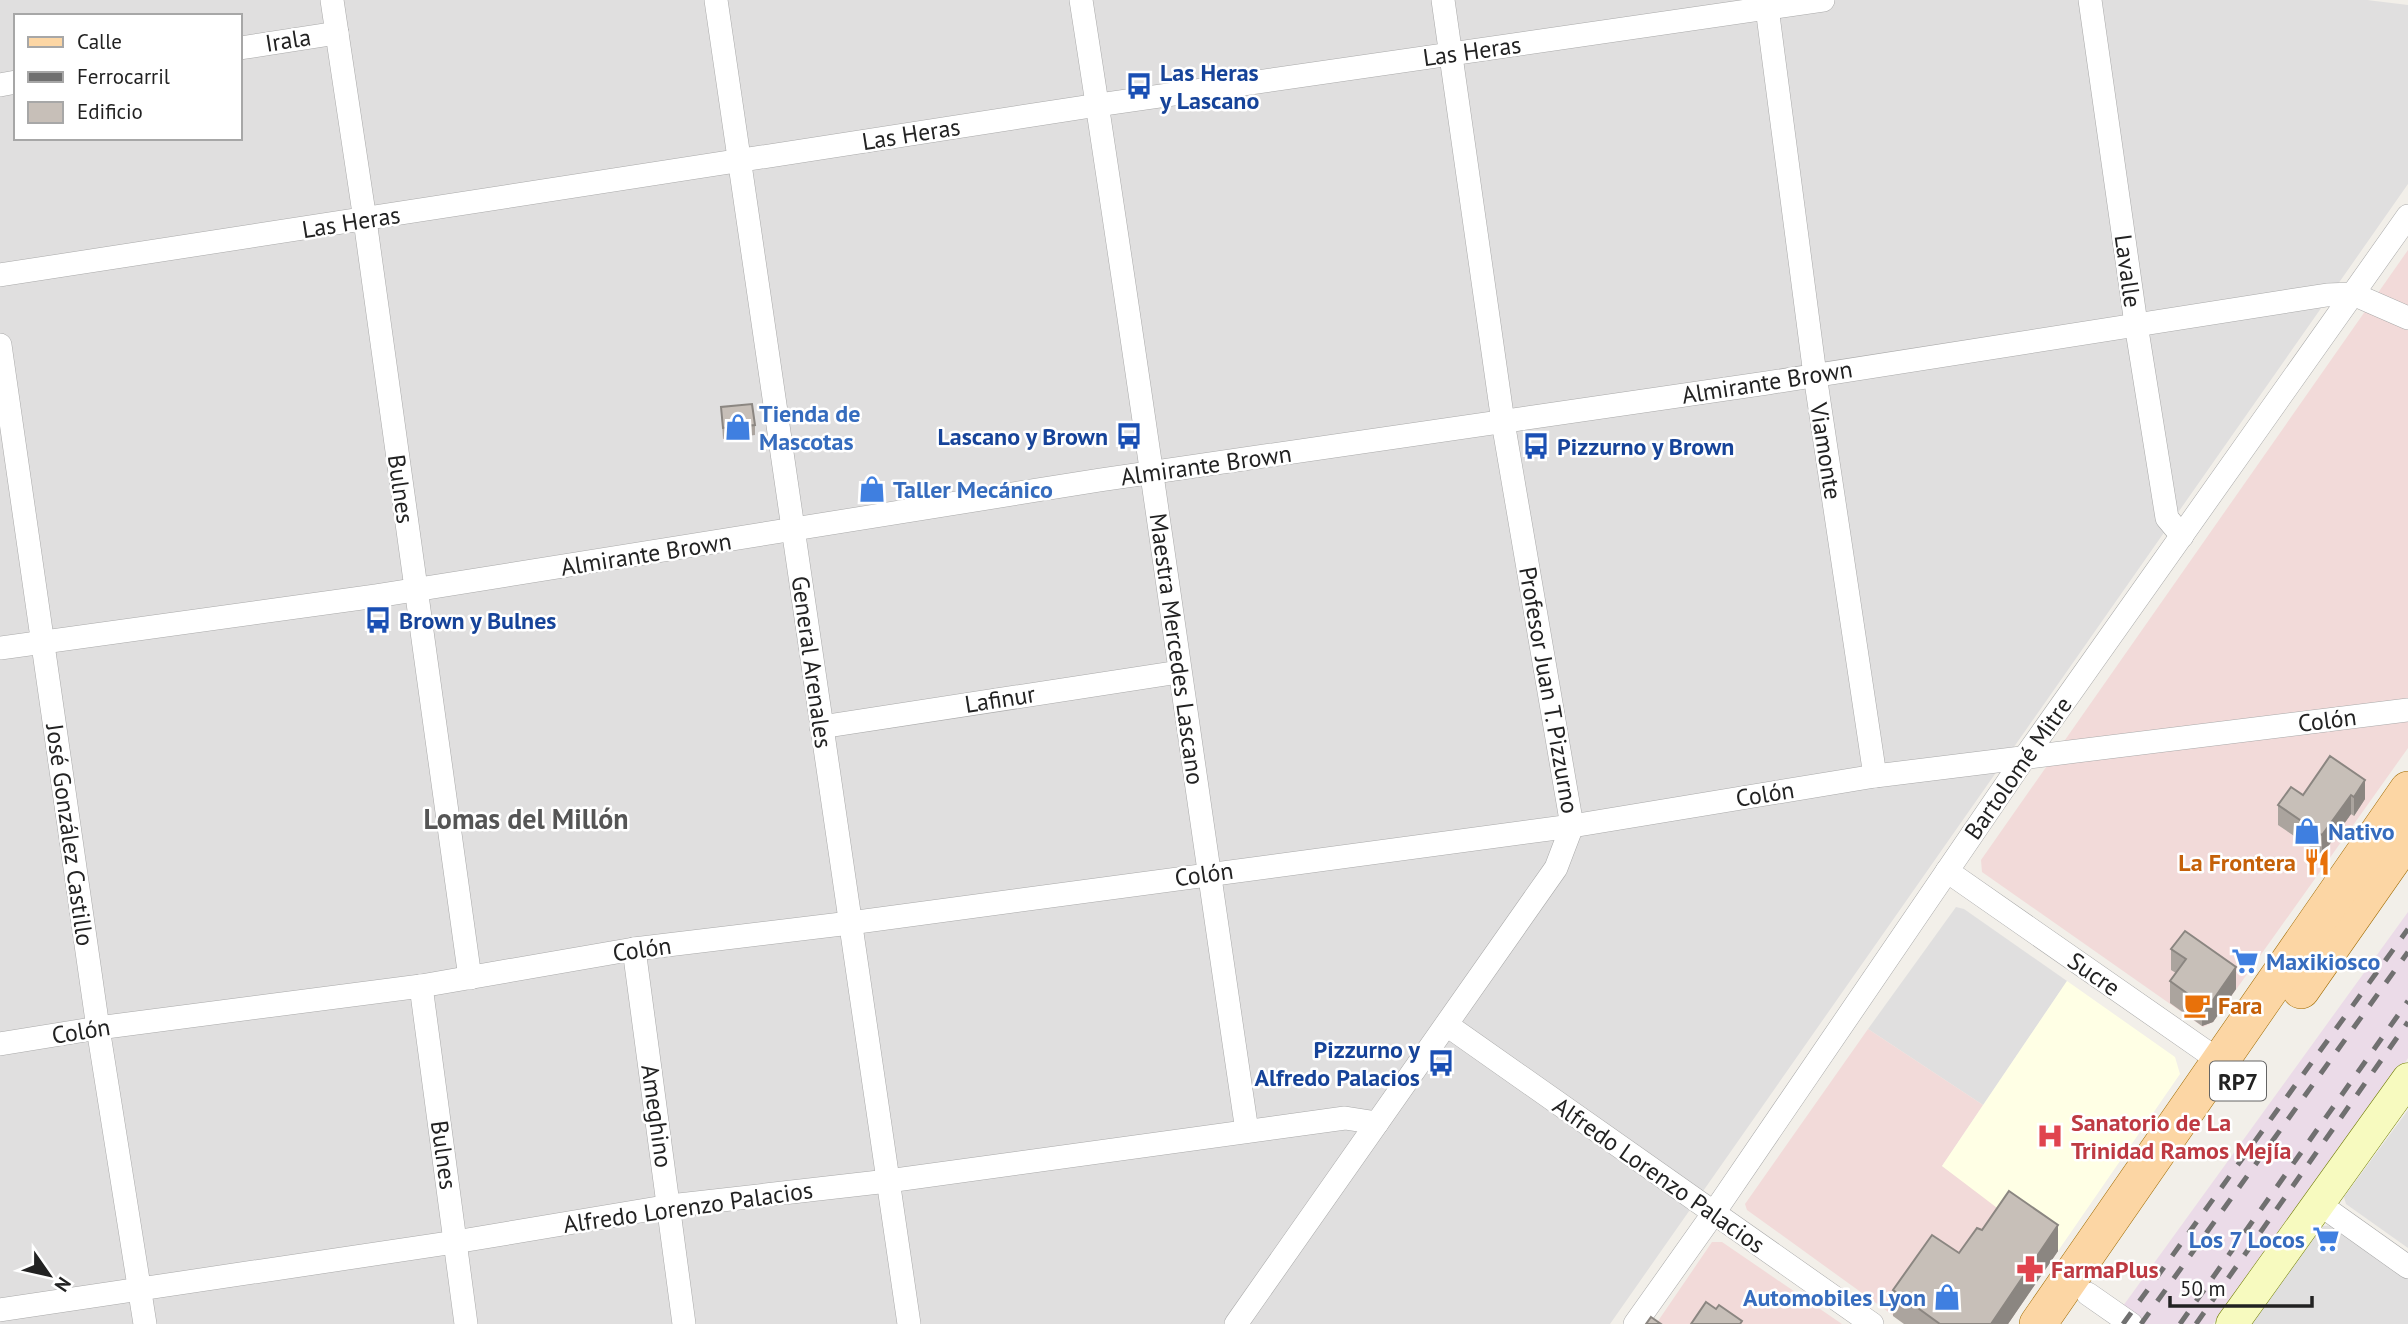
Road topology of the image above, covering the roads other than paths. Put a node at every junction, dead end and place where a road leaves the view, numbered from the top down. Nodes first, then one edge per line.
1 (332, 0) edge
2 (716, 0) edge
3 (1081, 0) edge
4 (1443, 0) edge
5 (1823, 0) edge
6 (2090, 0) edge
7 (1766, 4) edge
8 (337, 33) junction
9 (242, 48) edge
10 (1451, 54) junction
11 (1098, 105) junction
12 (740, 161) junction
13 (2408, 216) edge
14 (365, 220) junction
15 (0, 275) edge
16 (2353, 295) junction
17 (2408, 318) edge
18 (2136, 324) junction
19 (0, 345) edge
20 (1815, 375) junction
21 (1503, 422) junction
22 (1152, 472) junction
23 (793, 531) junction
24 (2182, 536) junction
25 (415, 589) junction
26 (42, 641) junction
27 (0, 648) edge
28 (1179, 672) junction
29 (2408, 710) edge
30 (821, 727) junction
31 (2025, 757) junction
32 (1875, 776) junction
33 (2408, 790) edge
34 (1572, 826) junction
35 (2408, 837) edge
36 (1947, 871) junction
37 (1209, 873) junction
38 (850, 923) junction
39 (634, 949) junction
40 (470, 978) junction
41 (421, 986) junction
42 (1447, 1025) junction
43 (99, 1028) junction
44 (0, 1044) edge
45 (2231, 1070) junction
46 (2408, 1079) edge
47 (1377, 1123) junction
48 (1247, 1132) junction
49 (888, 1181) junction
50 (2318, 1203) junction
51 (670, 1206) junction
52 (1713, 1214) junction
53 (455, 1241) junction
54 (2408, 1267) edge
55 (141, 1290) junction
56 (2088, 1294) junction
57 (0, 1310) edge
58 (145, 1324) edge
59 (466, 1324) edge
60 (684, 1324) edge
61 (909, 1324) edge
62 (1236, 1324) edge
63 (1635, 1324) edge
64 (1872, 1324) edge
65 (2038, 1324) edge
66 (2067, 1324) edge
67 (2131, 1324) edge
68 (2232, 1324) edge

1 - 8 street, Bulnes
2 - 12 street, General Arenales
3 - 11 street, Maestra Mercedes Lascano
4 - 10 street, Profesor Juan T. Pizzurno
5 - 7 street, Las Heras
6 - 18 street, Lavalle
7 - 10 street, Las Heras
7 - 20 street, Viamonte
8 - 9 street, Irala
8 - 14 street, Bulnes
10 - 11 street, Las Heras
10 - 21 street, Profesor Juan T. Pizzurno
11 - 12 street, Las Heras
11 - 22 street, Maestra Mercedes Lascano
12 - 14 street, Las Heras
12 - 23 street, General Arenales
13 - 16 street, Bartolomé Mitre
14 - 15 street, Las Heras
14 - 25 street, Bulnes
16 - 17 street, Almirante Brown
16 - 18 street, Almirante Brown
16 - 24 street, Bartolomé Mitre
18 - 20 street, Almirante Brown
18 - 24 street, Lavalle
19 - 26 street, José González Castillo
20 - 21 street, Almirante Brown
20 - 32 street, Viamonte
21 - 22 street, Almirante Brown
21 - 34 street, Profesor Juan T. Pizzurno
22 - 23 street, Almirante Brown
22 - 28 street, Maestra Mercedes Lascano
23 - 25 street, Almirante Brown
23 - 30 street, General Arenales
24 - 31 street, Bartolomé Mitre
25 - 26 street, Almirante Brown
25 - 40 street, Bulnes
26 - 27 street, Almirante Brown
26 - 43 street, José González Castillo
28 - 30 street, Lafinur
28 - 37 street, Maestra Mercedes Lascano
29 - 31 street, Colón
30 - 38 street, General Arenales
31 - 32 street, Colón
31 - 36 street, Bartolomé Mitre
32 - 34 street, Colón
33 - 45 main road, RP7
34 - 37 street, Colón
34 - 42 street, Profesor Juan T. Pizzurno
35 - 45 main road, RP7
36 - 45 street, Sucre
36 - 52 street, Bartolomé Mitre
37 - 38 street, Colón
37 - 48 street, Maestra Mercedes Lascano
38 - 39 street, Colón
38 - 49 street, General Arenales
39 - 40 street, Colón
39 - 51 street, Ameghino
40 - 41 street, Colón
41 - 43 street, Colón
41 - 53 street, Bulnes
42 - 47 street, Profesor Juan T. Pizzurno
42 - 52 street, Alfredo Lorenzo Palacios
43 - 44 street, Colón
43 - 55 street, José González Castillo
45 - 56 main road, RP7
45 - 65 main road, RP7
46 - 50 main road
47 - 48 street, Alfredo Lorenzo Palacios
47 - 62 street, Profesor Juan T. Pizzurno
48 - 49 street, Alfredo Lorenzo Palacios
49 - 51 street, Alfredo Lorenzo Palacios
49 - 61 street, General Arenales
50 - 54 street
50 - 68 main road
51 - 53 street, Alfredo Lorenzo Palacios
51 - 60 street, Ameghino
52 - 63 street, Bartolomé Mitre
52 - 64 street, Alfredo Lorenzo Palacios
53 - 55 street, Alfredo Lorenzo Palacios
53 - 59 street, Bulnes
55 - 57 street, Alfredo Lorenzo Palacios
55 - 58 street, José González Castillo
56 - 66 main road, RP7
56 - 67 street

